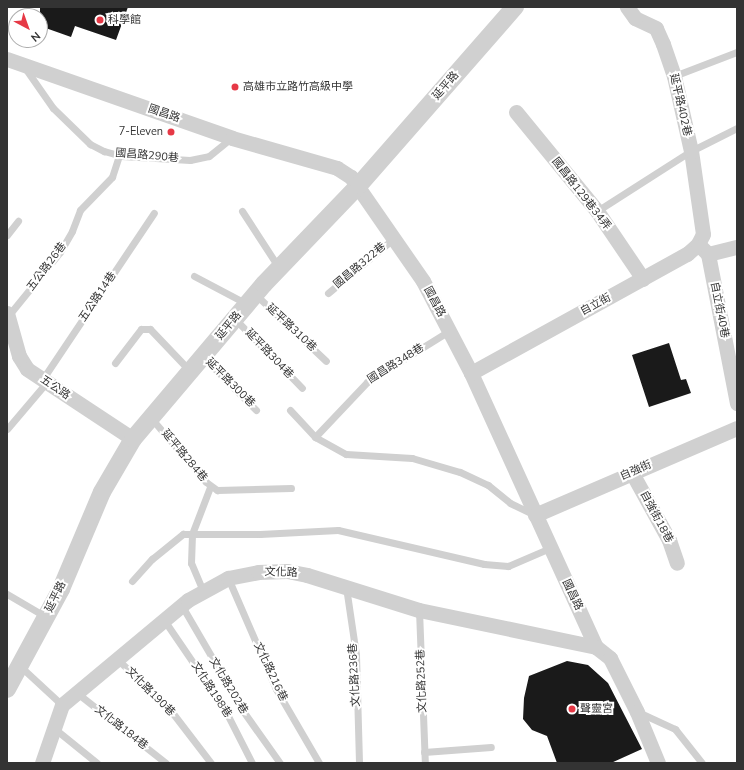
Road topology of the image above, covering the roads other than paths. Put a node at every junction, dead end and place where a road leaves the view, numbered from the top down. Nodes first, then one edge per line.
1 (515, 7) edge
2 (627, 7) edge
3 (737, 52) edge
4 (7, 59) edge
5 (22, 64) junction
6 (674, 76) junction
7 (516, 112) dead end
8 (737, 128) edge
9 (232, 138) junction
10 (691, 151) junction
11 (119, 156) junction
12 (359, 185) junction
13 (242, 211) dead end
14 (596, 211) junction
15 (154, 213) dead end
16 (18, 221) dead end
17 (7, 235) edge
18 (393, 238) junction
19 (737, 247) edge
20 (703, 249) junction
21 (279, 268) junction
22 (194, 276) dead end
23 (643, 279) junction
24 (328, 292) dead end
25 (251, 299) junction
26 (8, 315) edge
27 (235, 319) junction
28 (449, 331) junction
29 (203, 356) junction
30 (326, 361) dead end
31 (115, 363) dead end
32 (190, 371) junction
33 (471, 373) junction
34 (44, 382) junction
35 (302, 388) dead end
36 (737, 403) edge
37 (256, 410) dead end
38 (290, 410) dead end
39 (151, 418) junction
40 (7, 429) edge
41 (735, 434) edge
42 (315, 437) junction
43 (133, 439) junction
44 (632, 473) junction
45 (210, 487) junction
46 (291, 488) dead end
47 (535, 515) junction
48 (192, 534) junction
49 (550, 548) junction
50 (677, 563) dead end
51 (228, 578) junction
52 (132, 581) dead end
53 (346, 587) junction
54 (203, 591) junction
55 (7, 594) edge
56 (182, 606) junction
57 (419, 610) junction
58 (46, 618) junction
59 (164, 620) junction
60 (596, 647) junction
61 (117, 659) junction
62 (21, 667) junction
63 (7, 689) edge
64 (77, 693) junction
65 (62, 706) junction
66 (637, 712) junction
67 (55, 729) junction
68 (491, 747) dead end
69 (424, 752) junction
70 (42, 763) edge
71 (97, 763) edge
72 (166, 763) edge
73 (211, 763) edge
74 (252, 763) edge
75 (280, 763) edge
76 (319, 763) edge
77 (359, 763) edge
78 (425, 763) edge
79 (658, 763) edge
80 (702, 763) edge

1 - 12 street, 延平路
2 - 6 street, 延平路402巷
3 - 6 lane
4 - 5 street, 國昌路
5 - 9 street, 國昌路
5 - 11 lane, 國昌路290巷
6 - 10 street, 延平路402巷
7 - 14 street, 國昌路129巷34弄
8 - 10 lane
9 - 11 lane, 國昌路290巷
9 - 12 street, 國昌路
10 - 14 lane
10 - 20 street, 延平路402巷
11 - 26 lane, 五公路26巷
12 - 18 street, 國昌路
12 - 21 street, 延平路
13 - 21 lane
14 - 23 street, 國昌路129巷34弄
15 - 34 lane, 五公路14巷
16 - 17 lane
18 - 24 lane, 國昌路322巷
18 - 28 street, 國昌路
19 - 20 street
20 - 23 street, 自立街
20 - 36 street, 自立街40巷
21 - 25 street, 延平路
22 - 25 lane, 延平路310巷
23 - 33 street, 自立街
25 - 27 street, 延平路
25 - 30 lane, 延平路310巷
26 - 34 street, 五公路
27 - 29 street, 延平路
27 - 35 lane, 延平路304巷
28 - 33 street, 國昌路
28 - 42 lane, 國昌路348巷
29 - 32 street, 延平路
29 - 37 lane, 延平路300巷
31 - 32 lane
32 - 39 street, 延平路
33 - 47 street, 國昌路
34 - 40 lane, 五公路14巷
34 - 43 street, 五公路
38 - 42 lane
39 - 43 street, 延平路
39 - 45 lane, 延平路284巷
41 - 44 street, 自強街
42 - 47 lane
43 - 58 street, 延平路
44 - 47 street, 自強街
44 - 50 street, 自強街18巷
45 - 46 lane, 延平路284巷
45 - 48 lane
47 - 49 street, 國昌路
48 - 49 lane
48 - 52 lane
48 - 54 lane
49 - 60 street, 國昌路
51 - 53 street, 文化路
51 - 54 street, 文化路
51 - 76 lane, 文化路216巷
53 - 57 street, 文化路
53 - 77 lane, 文化路236巷
54 - 56 street, 文化路
55 - 58 lane
56 - 59 street, 文化路
56 - 75 lane, 文化路202巷
57 - 60 street, 文化路
57 - 69 lane, 文化路252巷
58 - 62 street, 延平路
59 - 61 street, 文化路
59 - 74 lane, 文化路198巷
60 - 66 street, 國昌路
61 - 64 street, 文化路
61 - 73 lane, 文化路190巷
62 - 63 street, 延平路
62 - 65 lane
64 - 65 street, 文化路
64 - 72 lane, 文化路184巷
65 - 67 street
66 - 79 street, 國昌路
66 - 80 lane
67 - 70 street
67 - 71 lane
68 - 69 lane
69 - 78 lane, 文化路252巷

